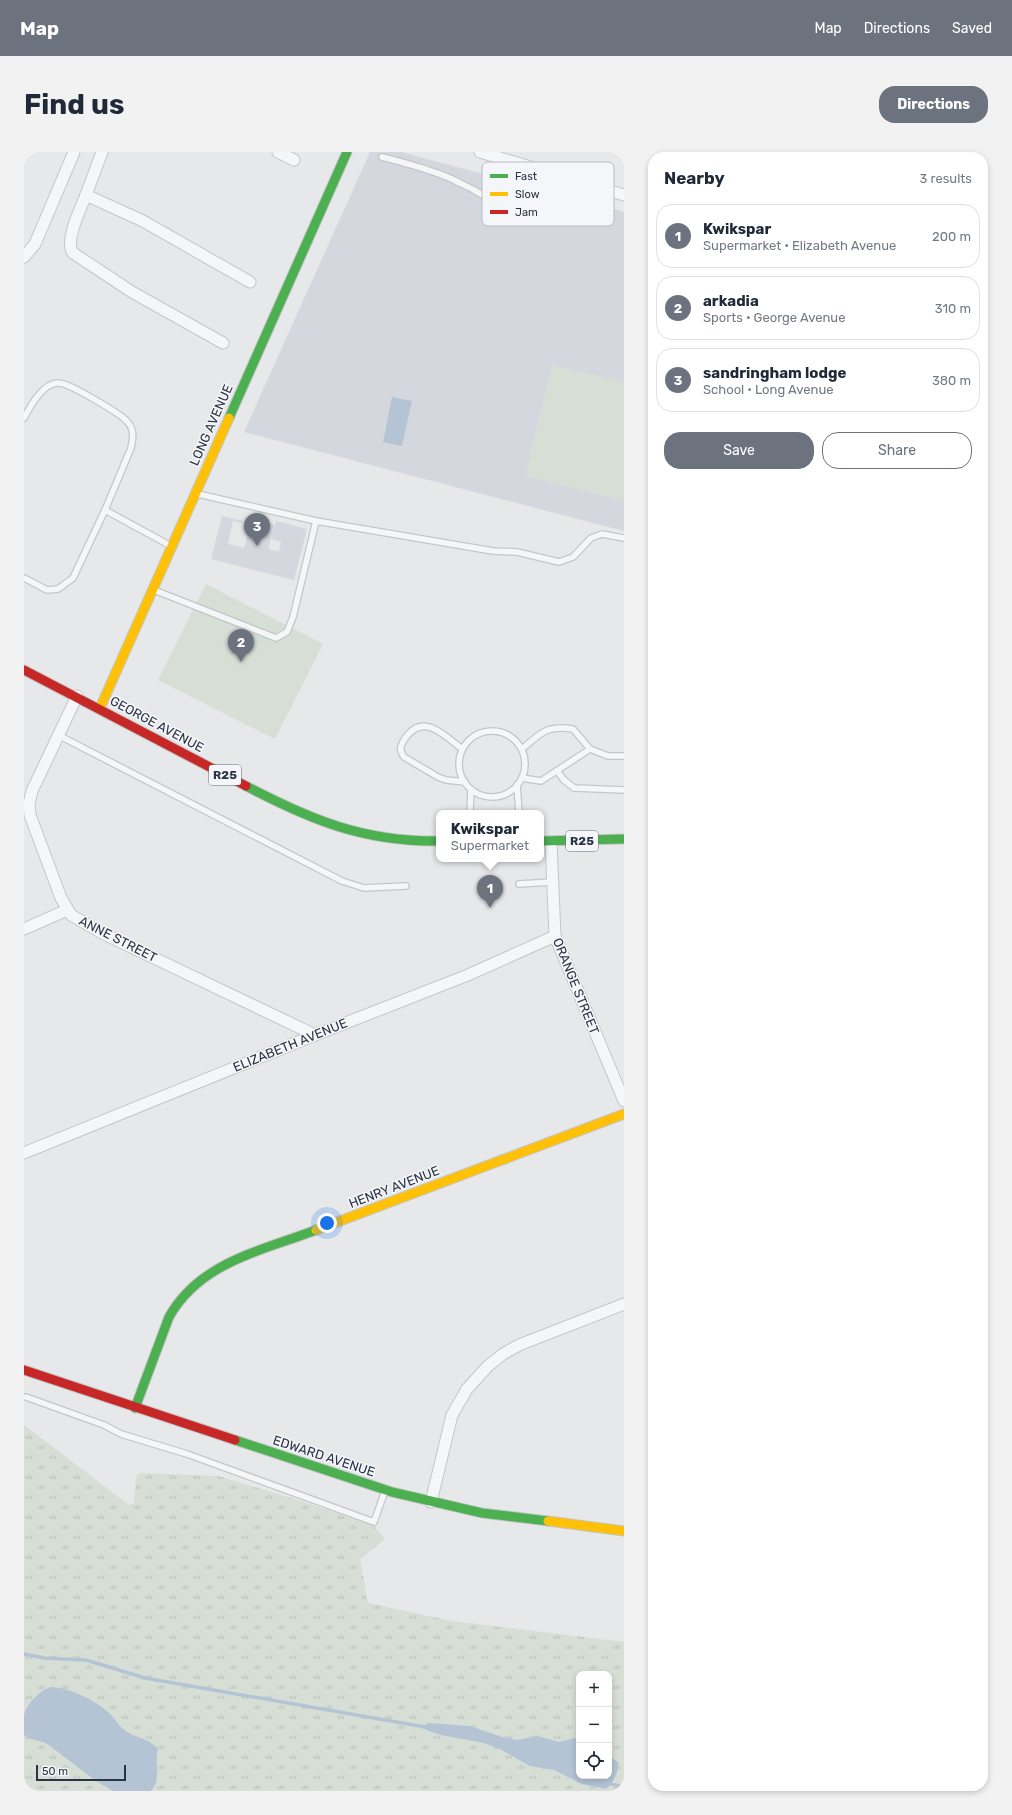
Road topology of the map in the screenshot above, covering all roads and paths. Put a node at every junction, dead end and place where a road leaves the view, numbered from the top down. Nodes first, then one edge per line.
1 (74, 152) edge
2 (101, 152) edge
3 (278, 152) edge
4 (347, 152) edge
5 (480, 152) edge
6 (382, 157) dead end
7 (294, 160) dead end
8 (514, 162) edge
9 (614, 192) edge
10 (86, 195) junction
11 (482, 195) edge
12 (624, 195) edge
13 (24, 257) edge
14 (250, 282) dead end
15 (223, 344) dead end
16 (24, 418) edge
17 (195, 493) junction
18 (105, 510) junction
19 (316, 521) junction
20 (624, 538) edge
21 (172, 547) junction
22 (24, 578) edge
23 (151, 590) junction
24 (24, 670) edge
25 (77, 696) junction
26 (100, 708) junction
27 (58, 735) junction
28 (462, 749) junction
29 (522, 749) junction
30 (590, 749) junction
31 (624, 756) edge
32 (556, 771) junction
33 (522, 778) junction
34 (465, 782) junction
35 (517, 785) junction
36 (471, 789) junction
37 (624, 790) edge
38 (470, 810) edge
39 (519, 810) edge
40 (624, 839) edge
41 (436, 841) edge
42 (546, 842) edge
43 (552, 882) junction
44 (519, 884) dead end
45 (406, 886) dead end
46 (67, 910) junction
47 (24, 929) edge
48 (555, 936) junction
49 (315, 1035) junction
50 (624, 1101) edge
51 (624, 1114) edge
52 (24, 1154) edge
53 (624, 1304) edge
54 (24, 1370) edge
55 (26, 1396) dead end
56 (135, 1408) junction
57 (385, 1490) junction
58 (431, 1502) junction
59 (624, 1531) edge

1 - 13 street
2 - 10 street
3 - 7 street
4 - 17 street, LONG AVENUE
5 - 8 street
6 - 11 lane
9 - 12 street
10 - 14 street
10 - 15 street
16 - 18 lane
17 - 19 lane
17 - 21 street, LONG AVENUE
18 - 21 lane
18 - 22 lane
19 - 20 lane
19 - 23 lane
21 - 23 street, LONG AVENUE
23 - 26 street, LONG AVENUE
24 - 25 street, GEORGE AVENUE / R25
25 - 26 street, GEORGE AVENUE / R25
25 - 27 street, ANNE STREET
26 - 41 street, GEORGE AVENUE / R25
27 - 45 lane
27 - 46 street, ANNE STREET
28 - 29 lane
28 - 34 lane
28 - 34 lane
29 - 30 lane
29 - 33 lane
30 - 31 lane
30 - 32 lane
32 - 33 lane
32 - 37 lane
33 - 35 lane
34 - 36 lane
35 - 36 lane
35 - 39 lane
36 - 38 lane
40 - 42 street, R25
42 - 43 street, ORANGE STREET
43 - 44 lane
43 - 48 street, ORANGE STREET
46 - 47 street
46 - 49 street, ANNE STREET
48 - 49 street, ELIZABETH AVENUE
48 - 50 street, ORANGE STREET
49 - 52 street, ELIZABETH AVENUE
51 - 56 street, HENRY AVENUE
53 - 58 street
54 - 56 street, EDWARD AVENUE
55 - 57 lane
56 - 57 street, EDWARD AVENUE
57 - 58 street, EDWARD AVENUE
58 - 59 street, EDWARD AVENUE

